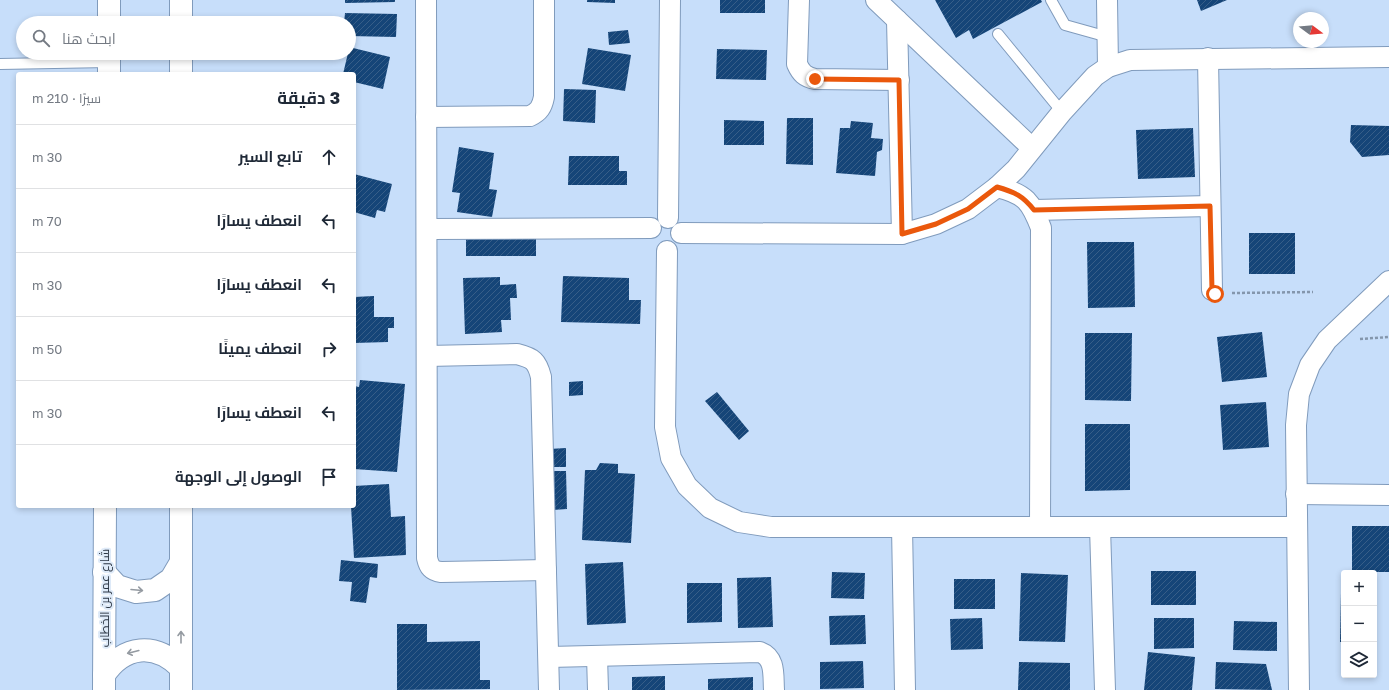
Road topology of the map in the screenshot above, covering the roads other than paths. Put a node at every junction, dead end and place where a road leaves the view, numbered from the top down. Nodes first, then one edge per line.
1 (109, 0) edge
2 (181, 0) edge
3 (426, 0) edge
4 (544, 0) edge
5 (670, 0) edge
6 (799, 0) edge
7 (876, 0) edge
8 (1051, 0) edge
9 (1107, 0) edge
10 (109, 16) edge
11 (181, 16) edge
12 (897, 20) junction
13 (998, 34) dead end
14 (1108, 37) junction
15 (1389, 56) edge
16 (1208, 58) junction
17 (181, 60) edge
18 (109, 63) edge
19 (0, 64) edge
20 (1108, 67) junction
21 (181, 72) edge
22 (899, 80) junction
23 (1062, 112) junction
24 (426, 117) junction
25 (1032, 148) junction
26 (997, 187) junction
27 (1210, 206) junction
28 (1034, 210) junction
29 (659, 223) junction
30 (427, 229) junction
31 (681, 233) junction
32 (902, 234) junction
33 (667, 251) junction
34 (1389, 281) edge
35 (1212, 290) road end
36 (427, 356) junction
37 (1296, 494) junction
38 (1389, 495) edge
39 (105, 508) edge
40 (181, 508) edge
41 (902, 527) junction
42 (1040, 527) junction
43 (1100, 527) junction
44 (1297, 527) junction
45 (181, 562) junction
46 (546, 570) junction
47 (104, 572) junction
48 (597, 656) junction
49 (549, 657) junction
50 (181, 668) junction
51 (104, 682) edge
52 (181, 690) edge
53 (549, 690) edge
54 (598, 690) edge
55 (774, 690) edge
56 (905, 690) edge
57 (1105, 690) edge
58 (1299, 690) edge

1 - 10 street
2 - 11 street
3 - 24 street
4 - 24 street
5 - 29 street
6 - 22 street
7 - 12 street
8 - 14 lane
9 - 14 street
12 - 22 street
12 - 25 street
13 - 23 lane
14 - 20 street
15 - 16 street
16 - 20 street
16 - 27 street
17 - 21 street
18 - 19 lane
20 - 23 street
22 - 32 street
23 - 25 street
24 - 30 street
25 - 26 street
26 - 28 street
26 - 32 street
27 - 28 street
27 - 35 street
28 - 42 street
29 - 30 street
29 - 31 street
29 - 33 street
30 - 36 street
31 - 32 street
31 - 33 street
33 - 41 street
34 - 37 street
36 - 46 street
36 - 46 street
37 - 38 street
37 - 44 street
39 - 47 street, شارع عمر بن الخطاب
40 - 45 street
41 - 42 street
41 - 56 street
42 - 43 street
43 - 44 street
43 - 57 street
44 - 58 street
47 -> 45 street
50 -> 45 street
46 - 49 street
47 - 51 street, شارع عمر بن الخطاب
48 - 49 street
48 - 54 street
48 - 55 street
49 - 53 street
50 -> 51 street
50 - 52 street

